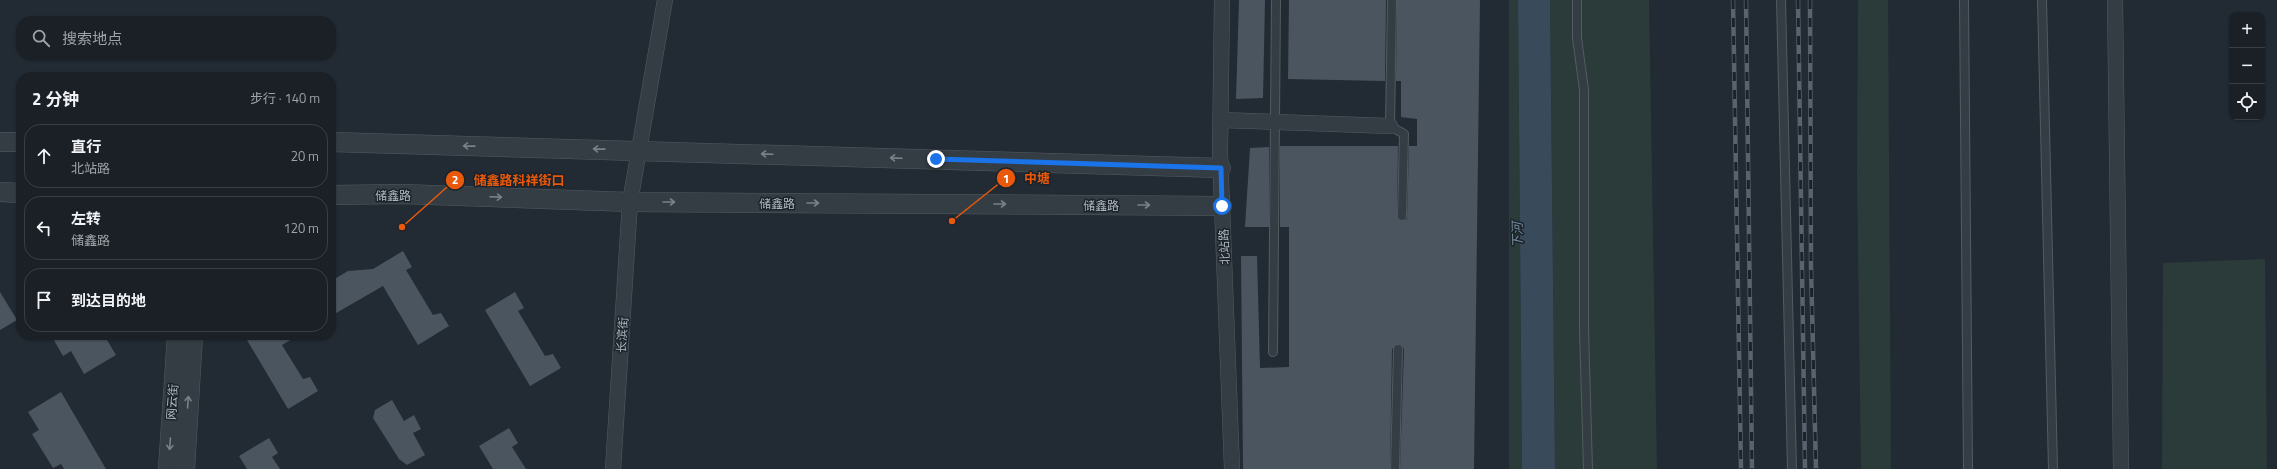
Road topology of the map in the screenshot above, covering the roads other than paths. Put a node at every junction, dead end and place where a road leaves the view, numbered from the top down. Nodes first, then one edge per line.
1 (665, 0) edge
2 (1222, 0) edge
3 (1276, 0) edge
4 (1392, 0) edge
5 (1577, 0) edge
6 (1781, 0) edge
7 (1964, 0) edge
8 (2042, 0) edge
9 (2115, 0) edge
10 (1220, 120) junction
11 (1276, 122) junction
12 (1390, 126) junction
13 (0, 142) edge
14 (16, 142) edge
15 (336, 142) edge
16 (638, 150) junction
17 (1221, 168) junction
18 (0, 192) edge
19 (16, 193) edge
20 (336, 195) edge
21 (630, 202) junction
22 (1222, 206) junction
23 (1402, 216) dead end
24 (177, 340) edge
25 (193, 340) edge
26 (1398, 349) dead end
27 (1273, 352) dead end
28 (168, 469) edge
29 (185, 469) edge
30 (613, 469) edge
31 (1232, 469) edge
32 (1395, 469) edge
33 (1588, 469) edge
34 (1792, 469) edge
35 (1968, 469) edge
36 (2053, 469) edge
37 (2121, 469) edge

1 - 16 street, 长滨街
2 - 10 street, 北站路
3 - 11 lane
4 - 12 lane
5 - 33 lane
6 - 34 lane
7 - 35 lane
8 - 36 lane
9 - 37 street
10 - 11 street
10 - 17 street, 北站路
11 - 12 street
11 - 27 lane
12 - 23 lane
13 - 14 street
16 -> 15 street
17 -> 16 street
16 - 21 street, 长滨街
17 - 22 street, 北站路
18 - 19 street
20 -> 21 street, 储鑫路
21 -> 22 street, 储鑫路
21 - 30 street, 长滨街
22 - 31 street, 北站路
24 -> 28 street, 网云街
29 -> 25 street, 网云街
26 - 32 lane

